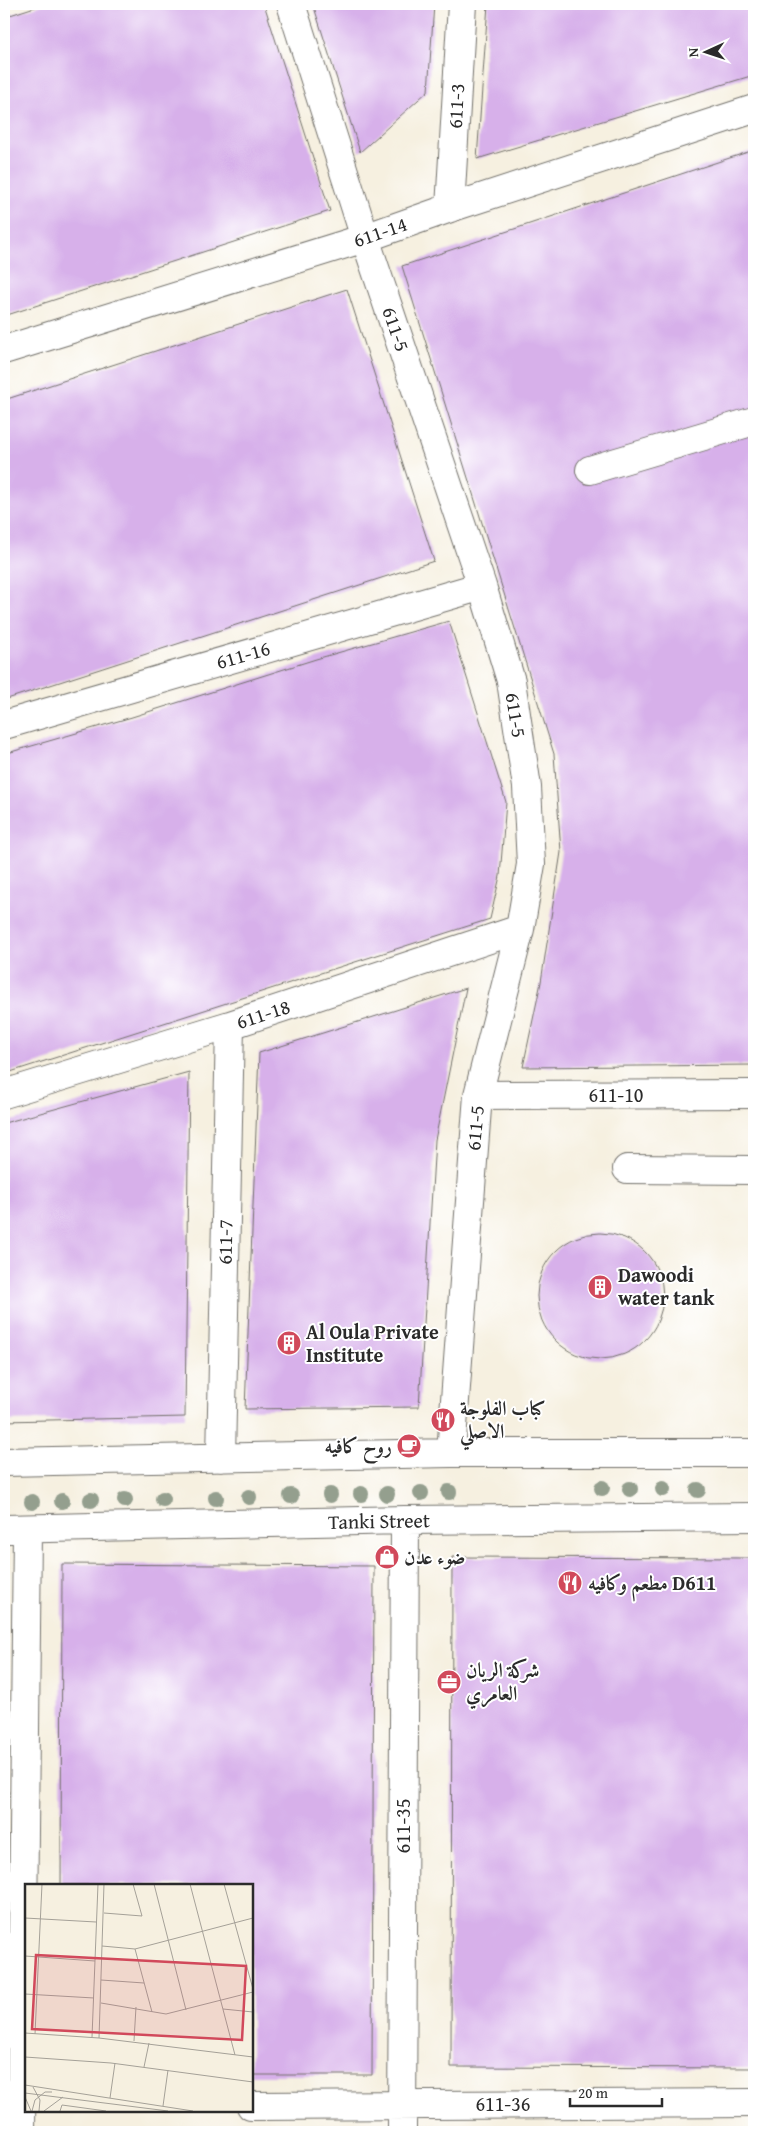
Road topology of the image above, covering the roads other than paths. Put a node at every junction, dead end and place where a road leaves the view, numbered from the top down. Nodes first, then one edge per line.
1 (291, 4) edge
2 (462, 4) edge
3 (754, 109) edge
4 (450, 208) junction
5 (365, 238) junction
6 (4, 350) edge
7 (754, 420) edge
8 (590, 470) dead end
9 (482, 586) junction
10 (4, 725) edge
11 (520, 929) junction
12 (230, 1025) junction
13 (4, 1094) edge
14 (754, 1094) edge
15 (478, 1095) junction
16 (627, 1170) dead end
17 (754, 1170) edge
18 (451, 1453) junction
19 (754, 1453) edge
20 (221, 1458) junction
21 (4, 1462) edge
22 (754, 1517) edge
23 (405, 1520) junction
24 (15, 1529) edge
25 (754, 2103) edge
26 (402, 2105) junction
27 (252, 2106) edge
28 (18, 2114) edge
29 (402, 2132) edge

1 - 5 street, 611-5
2 - 4 street, 611-3
3 - 4 street, 611-14
4 - 5 street, 611-14
5 - 6 street, 611-14
5 - 9 street, 611-5
7 - 8 street
9 - 10 street, 611-16
9 - 11 street, 611-5
11 - 12 street, 611-18
11 - 15 street, 611-5
12 - 13 street, 611-18
12 - 20 street, 611-7
14 - 15 street, 611-10
15 - 18 street, 611-5
16 - 17 street
18 - 19 street
18 - 20 street
20 - 21 street
22 - 23 street, Tanki Street
23 - 24 street, Tanki Street
23 - 26 street, 611-35
24 - 28 street
25 - 26 street, 611-36
26 - 27 street, 611-36
26 - 29 street, 611-35

